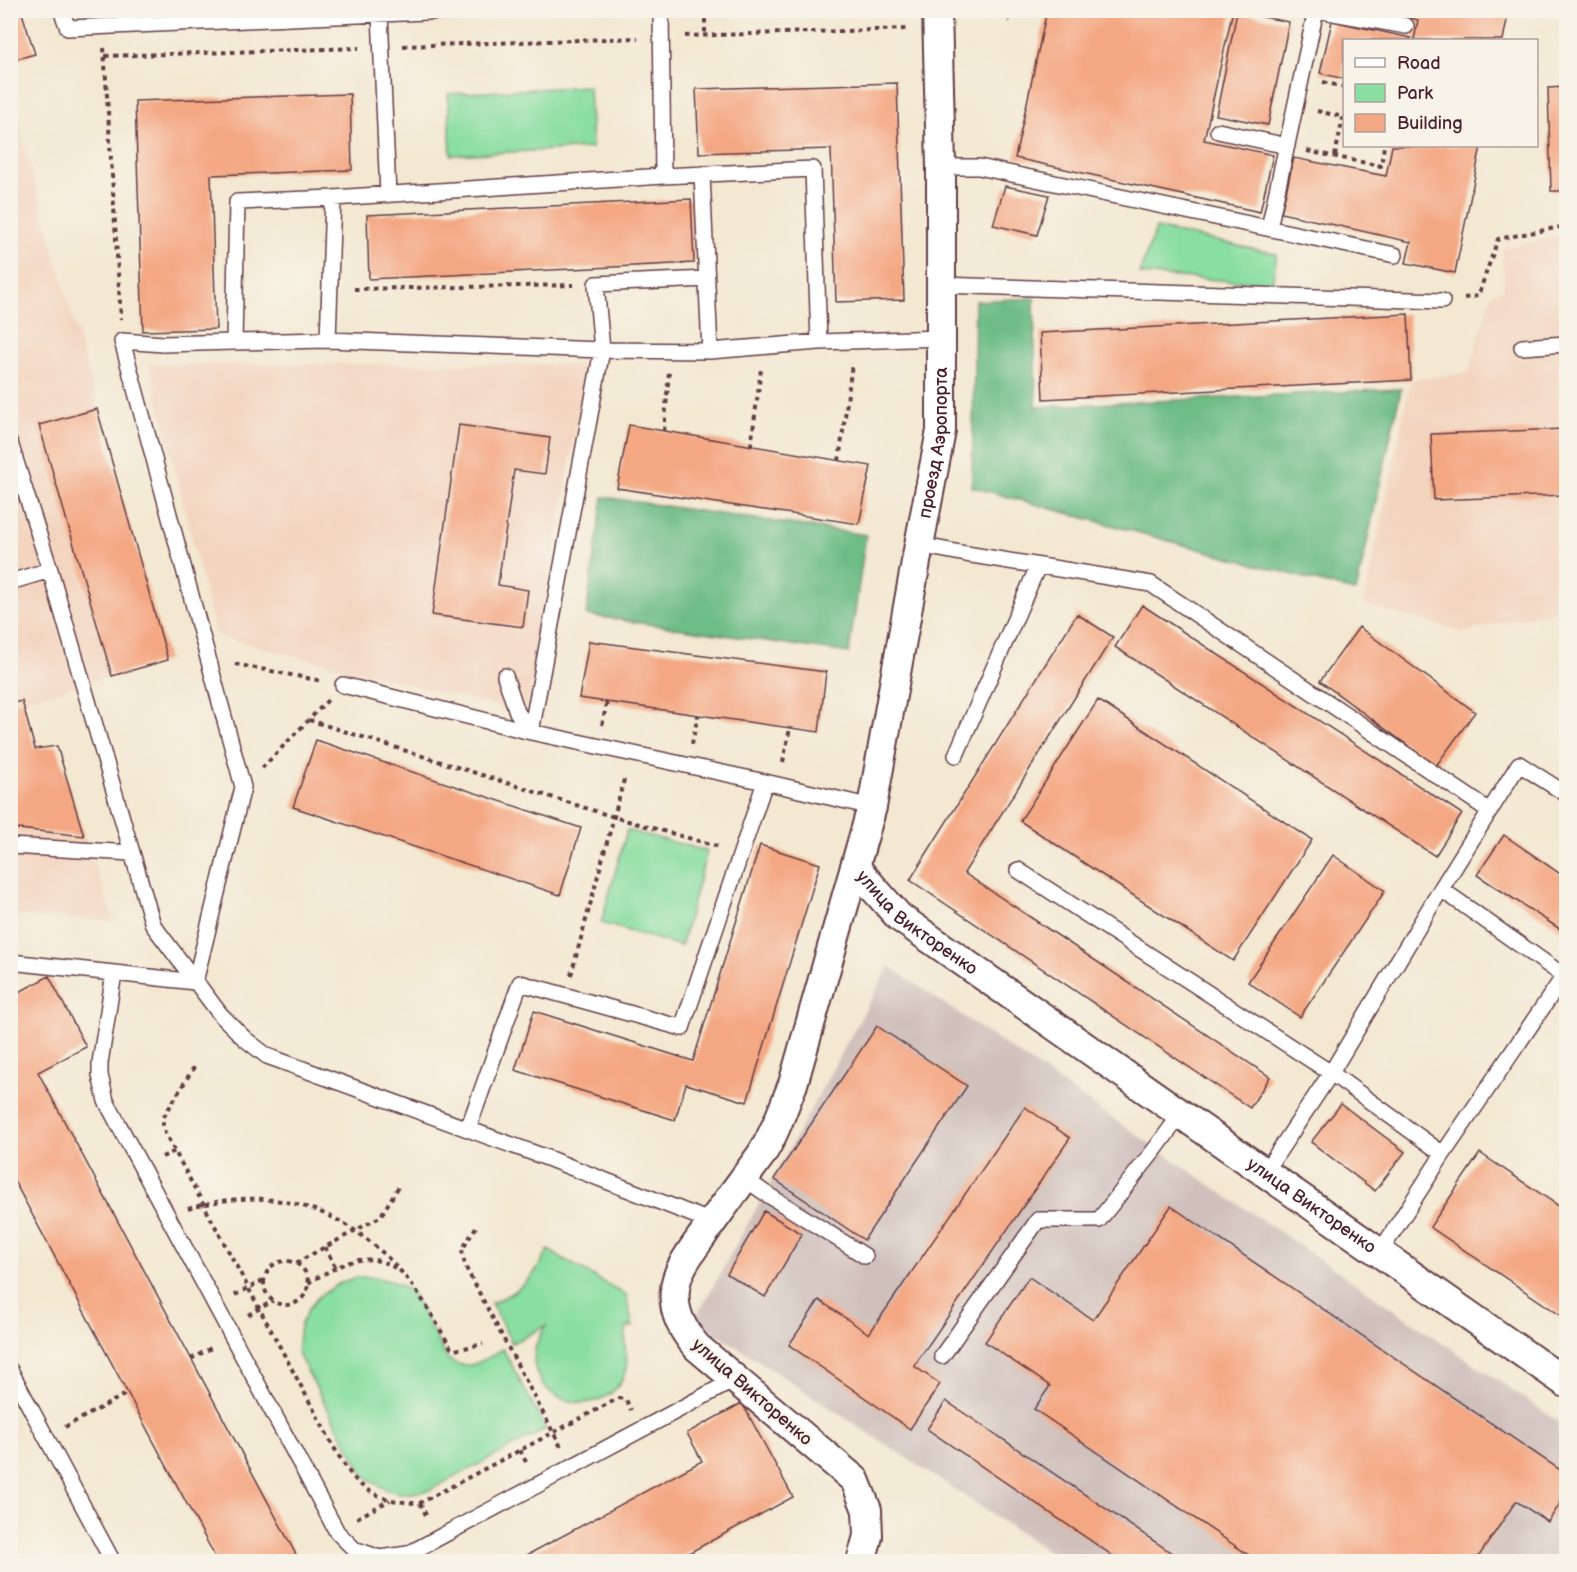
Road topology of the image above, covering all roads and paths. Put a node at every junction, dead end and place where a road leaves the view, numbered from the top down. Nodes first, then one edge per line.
1 (61, 10) edge
2 (470, 10) edge
3 (661, 10) edge
4 (705, 10) edge
5 (937, 10) edge
6 (994, 10) edge
7 (1317, 10) edge
8 (380, 14) junction
9 (1009, 21) dead end
10 (103, 26) junction
11 (1406, 26) dead end
12 (705, 36) dead end
13 (1343, 117) dead end
14 (1218, 131) dead end
15 (1287, 146) junction
16 (1384, 147) edge
17 (1335, 156) junction
18 (941, 167) junction
19 (702, 174) junction
20 (663, 176) junction
21 (388, 194) junction
22 (333, 198) junction
23 (1566, 226) edge
24 (1269, 228) junction
25 (1395, 255) dead end
26 (707, 279) junction
27 (596, 284) junction
28 (941, 285) junction
29 (330, 290) junction
30 (1442, 301) joint
31 (941, 338) junction
32 (328, 340) junction
33 (122, 341) junction
34 (855, 341) junction
35 (234, 342) junction
36 (819, 342) junction
37 (1566, 344) edge
38 (765, 347) junction
39 (1522, 347) dead end
40 (602, 350) junction
41 (672, 350) junction
42 (710, 351) junction
43 (664, 431) dead end
44 (10, 443) edge
45 (751, 446) dead end
46 (838, 461) dead end
47 (919, 545) junction
48 (1038, 566) junction
49 (50, 570) junction
50 (10, 582) edge
51 (208, 659) junction
52 (505, 676) dead end
53 (343, 685) junction
54 (309, 720) junction
55 (790, 728) dead end
56 (531, 732) junction
57 (631, 753) junction
58 (956, 755) dead end
59 (771, 783) junction
60 (243, 787) junction
61 (1566, 794) edge
62 (873, 807) junction
63 (1490, 811) junction
64 (614, 817) junction
65 (10, 846) edge
66 (132, 853) junction
67 (741, 853) junction
68 (855, 867) junction
69 (1018, 870) dead end
70 (1441, 889) junction
71 (10, 962) edge
72 (114, 973) junction
73 (195, 982) junction
74 (565, 996) junction
75 (194, 1067) dead end
76 (1331, 1073) junction
77 (1181, 1114) junction
78 (468, 1129) junction
79 (1443, 1154) junction
80 (1265, 1172) junction
81 (744, 1178) junction
82 (399, 1186) dead end
83 (203, 1204) junction
84 (168, 1217) junction
85 (712, 1222) junction
86 (476, 1227) dead end
87 (356, 1231) junction
88 (325, 1247) junction
89 (1380, 1252) junction
90 (865, 1256) dead end
91 (296, 1263) junction
92 (336, 1268) junction
93 (401, 1272) junction
94 (264, 1280) junction
95 (308, 1282) junction
96 (248, 1288) junction
97 (273, 1301) junction
98 (216, 1306) junction
99 (259, 1308) junction
100 (227, 1326) junction
101 (483, 1344) dead end
102 (942, 1356) dead end
103 (10, 1370) edge
104 (736, 1379) junction
105 (1566, 1383) edge
106 (128, 1393) dead end
107 (642, 1429) junction
108 (554, 1432) junction
109 (46, 1437) junction
110 (572, 1467) junction
111 (391, 1500) junction
112 (336, 1530) junction
113 (113, 1562) edge
114 (861, 1562) edge

1 - 10 lane
2 - 8 lane
3 - 20 lane
4 - 12 path
5 - 18 street, проезд Аэропорта
6 - 9 path
7 - 11 lane
7 - 15 lane
8 - 10 lane
8 - 21 lane
10 - 33 path
13 - 17 path
14 - 15 lane
15 - 17 path
15 - 24 lane
16 - 17 path
18 - 24 lane
18 - 28 street, проезд Аэропорта
19 - 20 lane
19 - 26 lane
19 - 36 lane
20 - 21 lane
21 - 22 lane
22 - 29 lane
22 - 35 lane
23 - 30 path
24 - 25 lane
26 - 27 lane
26 - 42 lane
27 - 29 path
27 - 40 lane
28 - 30 lane
28 - 31 street, проезд Аэропорта
29 - 32 lane
31 - 34 lane
31 - 47 street, проезд Аэропорта
32 - 35 lane
32 - 40 lane
33 - 35 lane
33 - 51 lane
34 - 36 lane
34 - 46 path
36 - 38 lane
37 - 39 lane
38 - 42 lane
38 - 45 path
40 - 41 lane
40 - 56 lane
41 - 42 lane
41 - 43 path
44 - 49 lane
47 - 48 lane
47 - 62 street, проезд Аэропорта
48 - 58 lane
48 - 63 lane
49 - 50 lane
49 - 66 lane
51 - 53 path
51 - 60 lane
52 - 56 lane
53 - 54 path
53 - 56 lane
54 - 60 path
54 - 64 path
55 - 59 path
56 - 57 lane
57 - 59 lane
57 - 64 path
59 - 62 lane
59 - 67 lane
60 - 73 lane
61 - 63 lane
62 - 68 street, проезд Аэропорта
63 - 70 lane
64 - 67 path
64 - 74 path
65 - 66 lane
66 - 73 lane
67 - 74 lane
68 - 77 street, улица Викторенко
68 - 81 street, улица Викторенко
69 - 76 lane
70 - 76 lane
70 - 79 lane
71 - 72 lane
72 - 73 lane
72 - 84 lane
73 - 78 lane
74 - 78 lane
75 - 83 path
76 - 79 lane
76 - 80 lane
77 - 80 street, улица Викторенко
77 - 102 lane
78 - 85 lane
79 - 89 lane
80 - 89 street, улица Викторенко
81 - 85 street, улица Викторенко
81 - 90 lane
82 - 87 path
83 - 84 path
83 - 87 path
83 - 96 path
84 - 98 lane
85 - 104 street, улица Викторенко
86 - 108 path
87 - 88 path
87 - 93 path
88 - 91 path
88 - 92 path
89 - 105 street, улица Викторенко
91 - 94 path
91 - 95 path
92 - 93 path
92 - 95 path
93 - 101 path
94 - 96 path
94 - 97 path
95 - 97 path
96 - 98 path
96 - 99 path
97 - 99 path
98 - 100 lane
99 - 100 path
99 - 111 path
100 - 112 lane
103 - 109 lane
104 - 107 lane
104 - 114 street, улица Викторенко
106 - 109 path
107 - 108 path
107 - 110 lane
108 - 110 path
108 - 111 path
109 - 113 lane
110 - 112 lane
111 - 112 path

